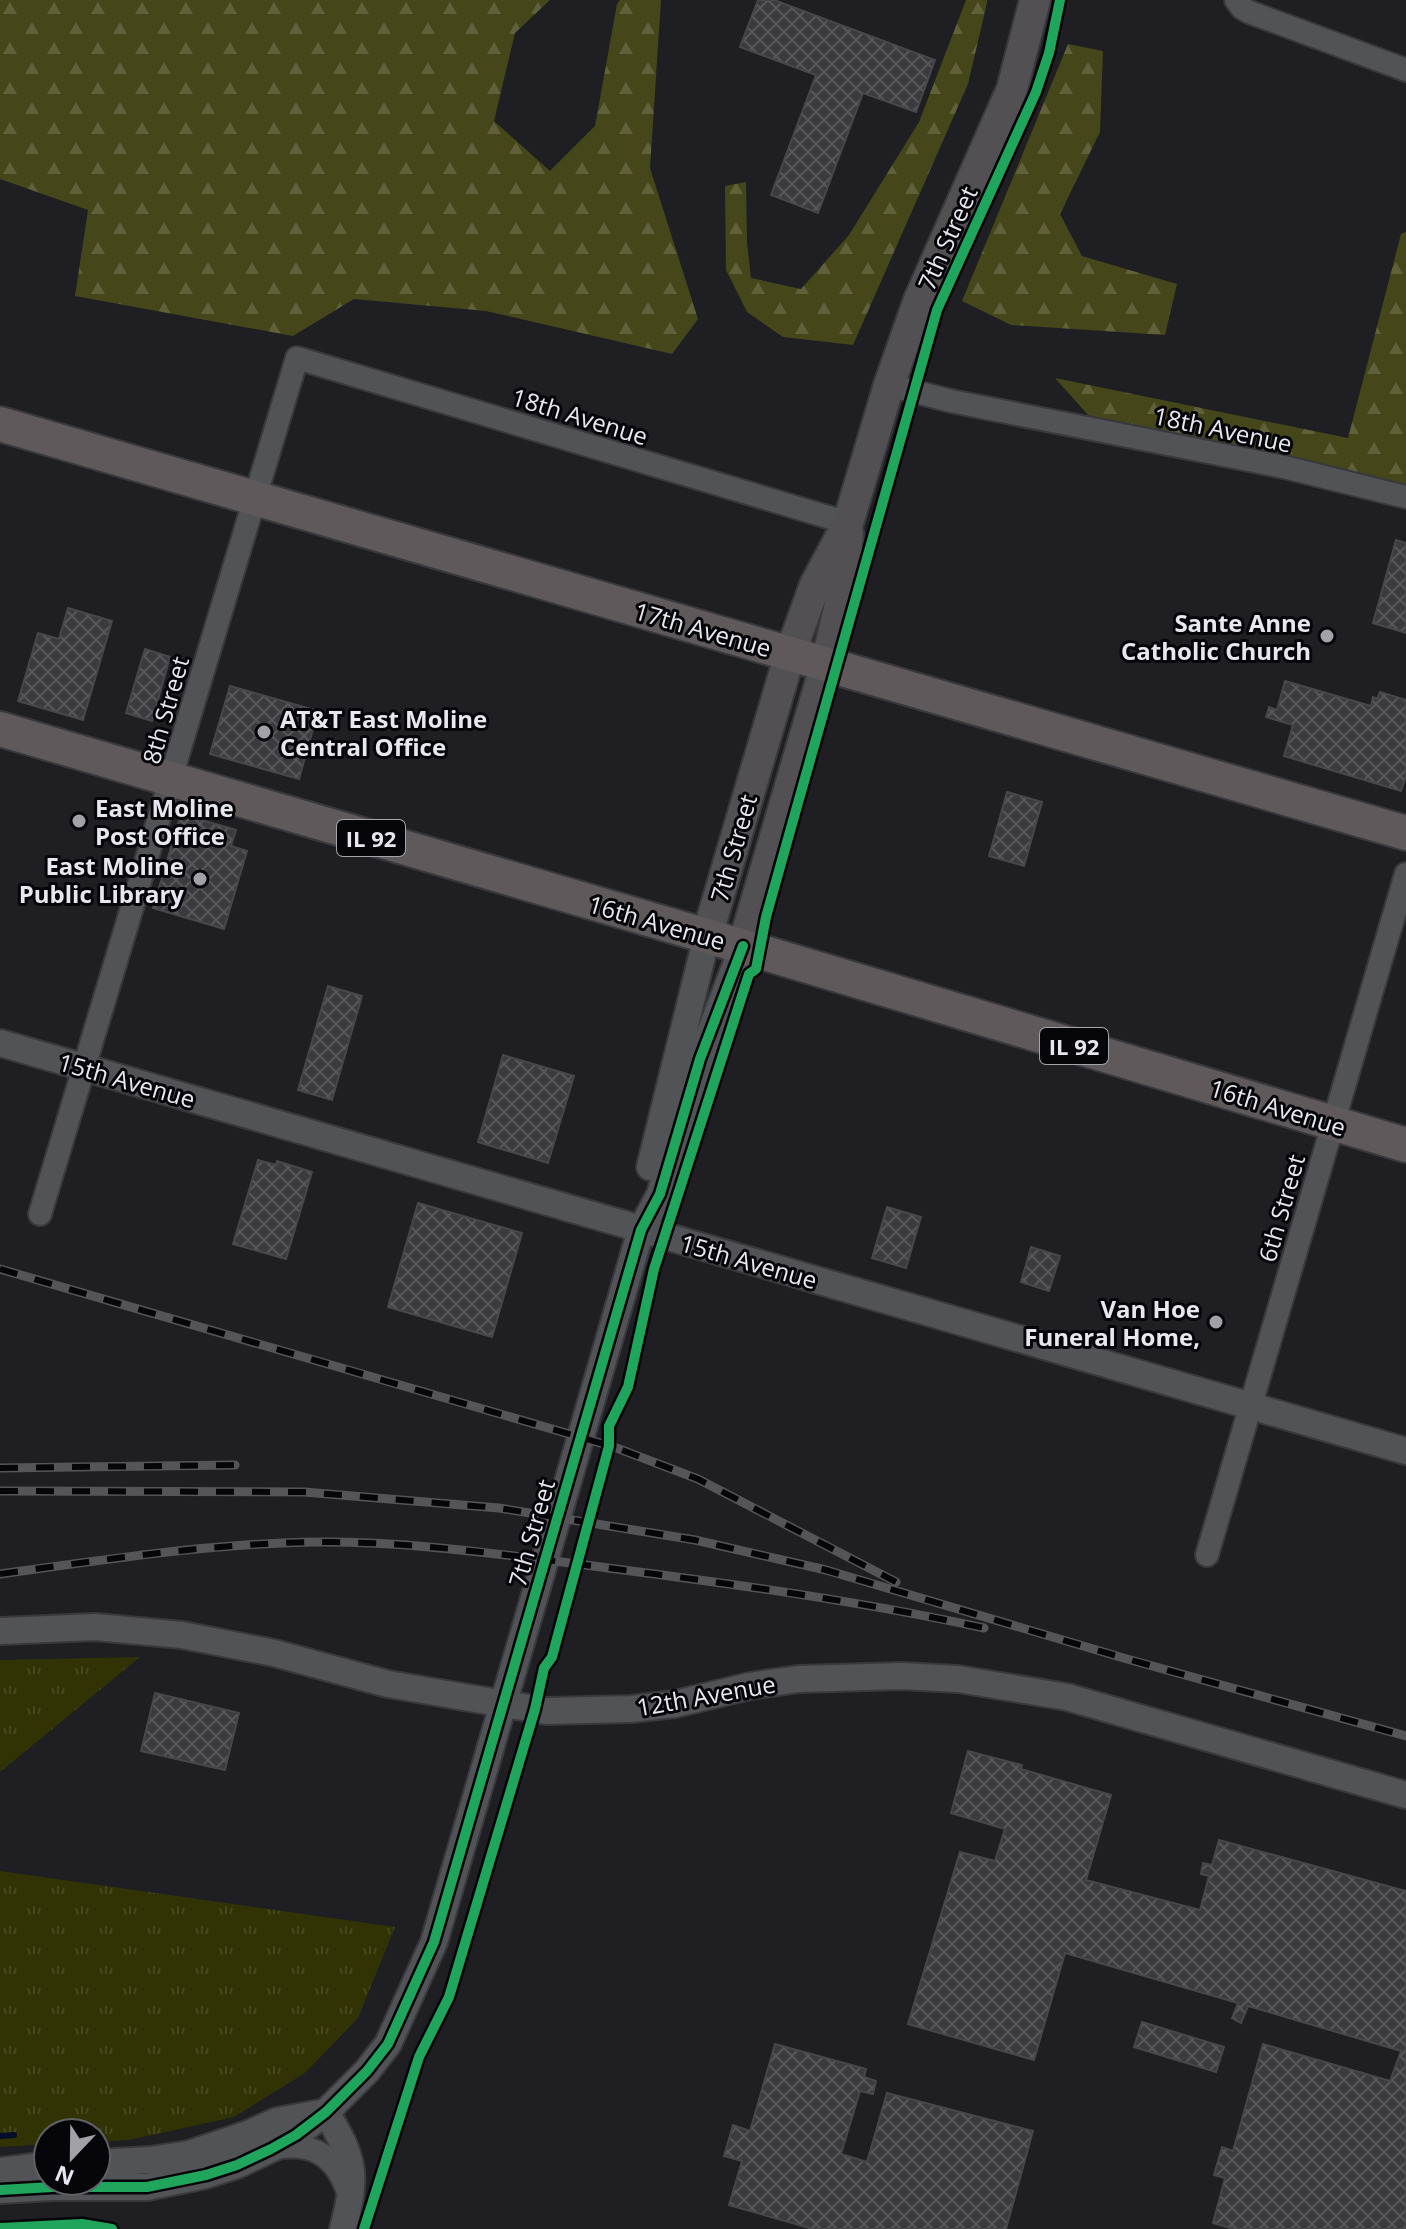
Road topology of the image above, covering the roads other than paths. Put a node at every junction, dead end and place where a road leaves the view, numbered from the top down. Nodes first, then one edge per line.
1 (1035, 0) edge
2 (1236, 0) edge
3 (1406, 70) edge
4 (297, 358) joint
5 (889, 385) junction
6 (0, 424) edge
7 (254, 497) junction
8 (1406, 497) edge
9 (848, 523) junction
10 (790, 654) junction
11 (826, 664) junction
12 (0, 729) edge
13 (171, 779) junction
14 (1406, 833) edge
15 (1406, 874) edge
16 (707, 936) junction
17 (743, 946) junction
18 (0, 1043) edge
19 (85, 1068) junction
20 (1332, 1124) junction
21 (1406, 1145) edge
22 (40, 1214) dead end
23 (641, 1230) junction
24 (1251, 1406) junction
25 (1406, 1451) edge
26 (1207, 1555) dead end
27 (0, 1631) edge
28 (502, 1703) junction
29 (1406, 1795) edge
30 (326, 2112) junction
31 (271, 2149) junction
32 (112, 2162) edge
33 (32, 2167) edge
34 (0, 2171) edge
35 (0, 2190) edge
36 (350, 2200) junction
37 (343, 2229) edge

1 - 5 main road, 7th Street
2 - 3 street
4 - 7 street, 8th Street
4 - 9 street, 18th Avenue
5 - 8 street, 18th Avenue
5 - 9 main road, 7th Street
6 - 7 main road, 17th Avenue
7 - 10 main road, 17th Avenue
7 - 13 street, 8th Street
9 - 10 main road, 7th Street
9 - 11 main road, 7th Street
10 - 11 main road, 17th Avenue
10 - 16 main road, 7th Street
11 - 14 main road, 17th Avenue
11 - 17 main road, 7th Street
12 - 13 main road, 16th Avenue / IL 92
13 - 16 main road, 16th Avenue / IL 92
13 - 19 street, 8th Street
15 - 20 street, 6th Street
16 - 17 main road, 16th Avenue / IL 92
16 - 23 street, 7th Street
17 - 20 main road, 16th Avenue / IL 92
17 - 23 street, 7th Street
18 - 19 street, 15th Avenue
19 - 22 street, 8th Street
19 - 23 street, 15th Avenue
20 - 21 main road, 16th Avenue / IL 92
20 - 24 street, 6th Street
23 - 24 street, 15th Avenue
23 - 28 street, 7th Street
24 - 25 street, 15th Avenue
24 - 26 street, 6th Street
27 - 28 street, 12th Avenue
28 - 29 street, 12th Avenue
28 - 30 street, 7th Street
30 - 31 street, 7th Street
30 - 32 street
30 - 36 street
31 - 35 street, 7th Street
31 - 36 street
33 - 34 street
36 - 37 street

